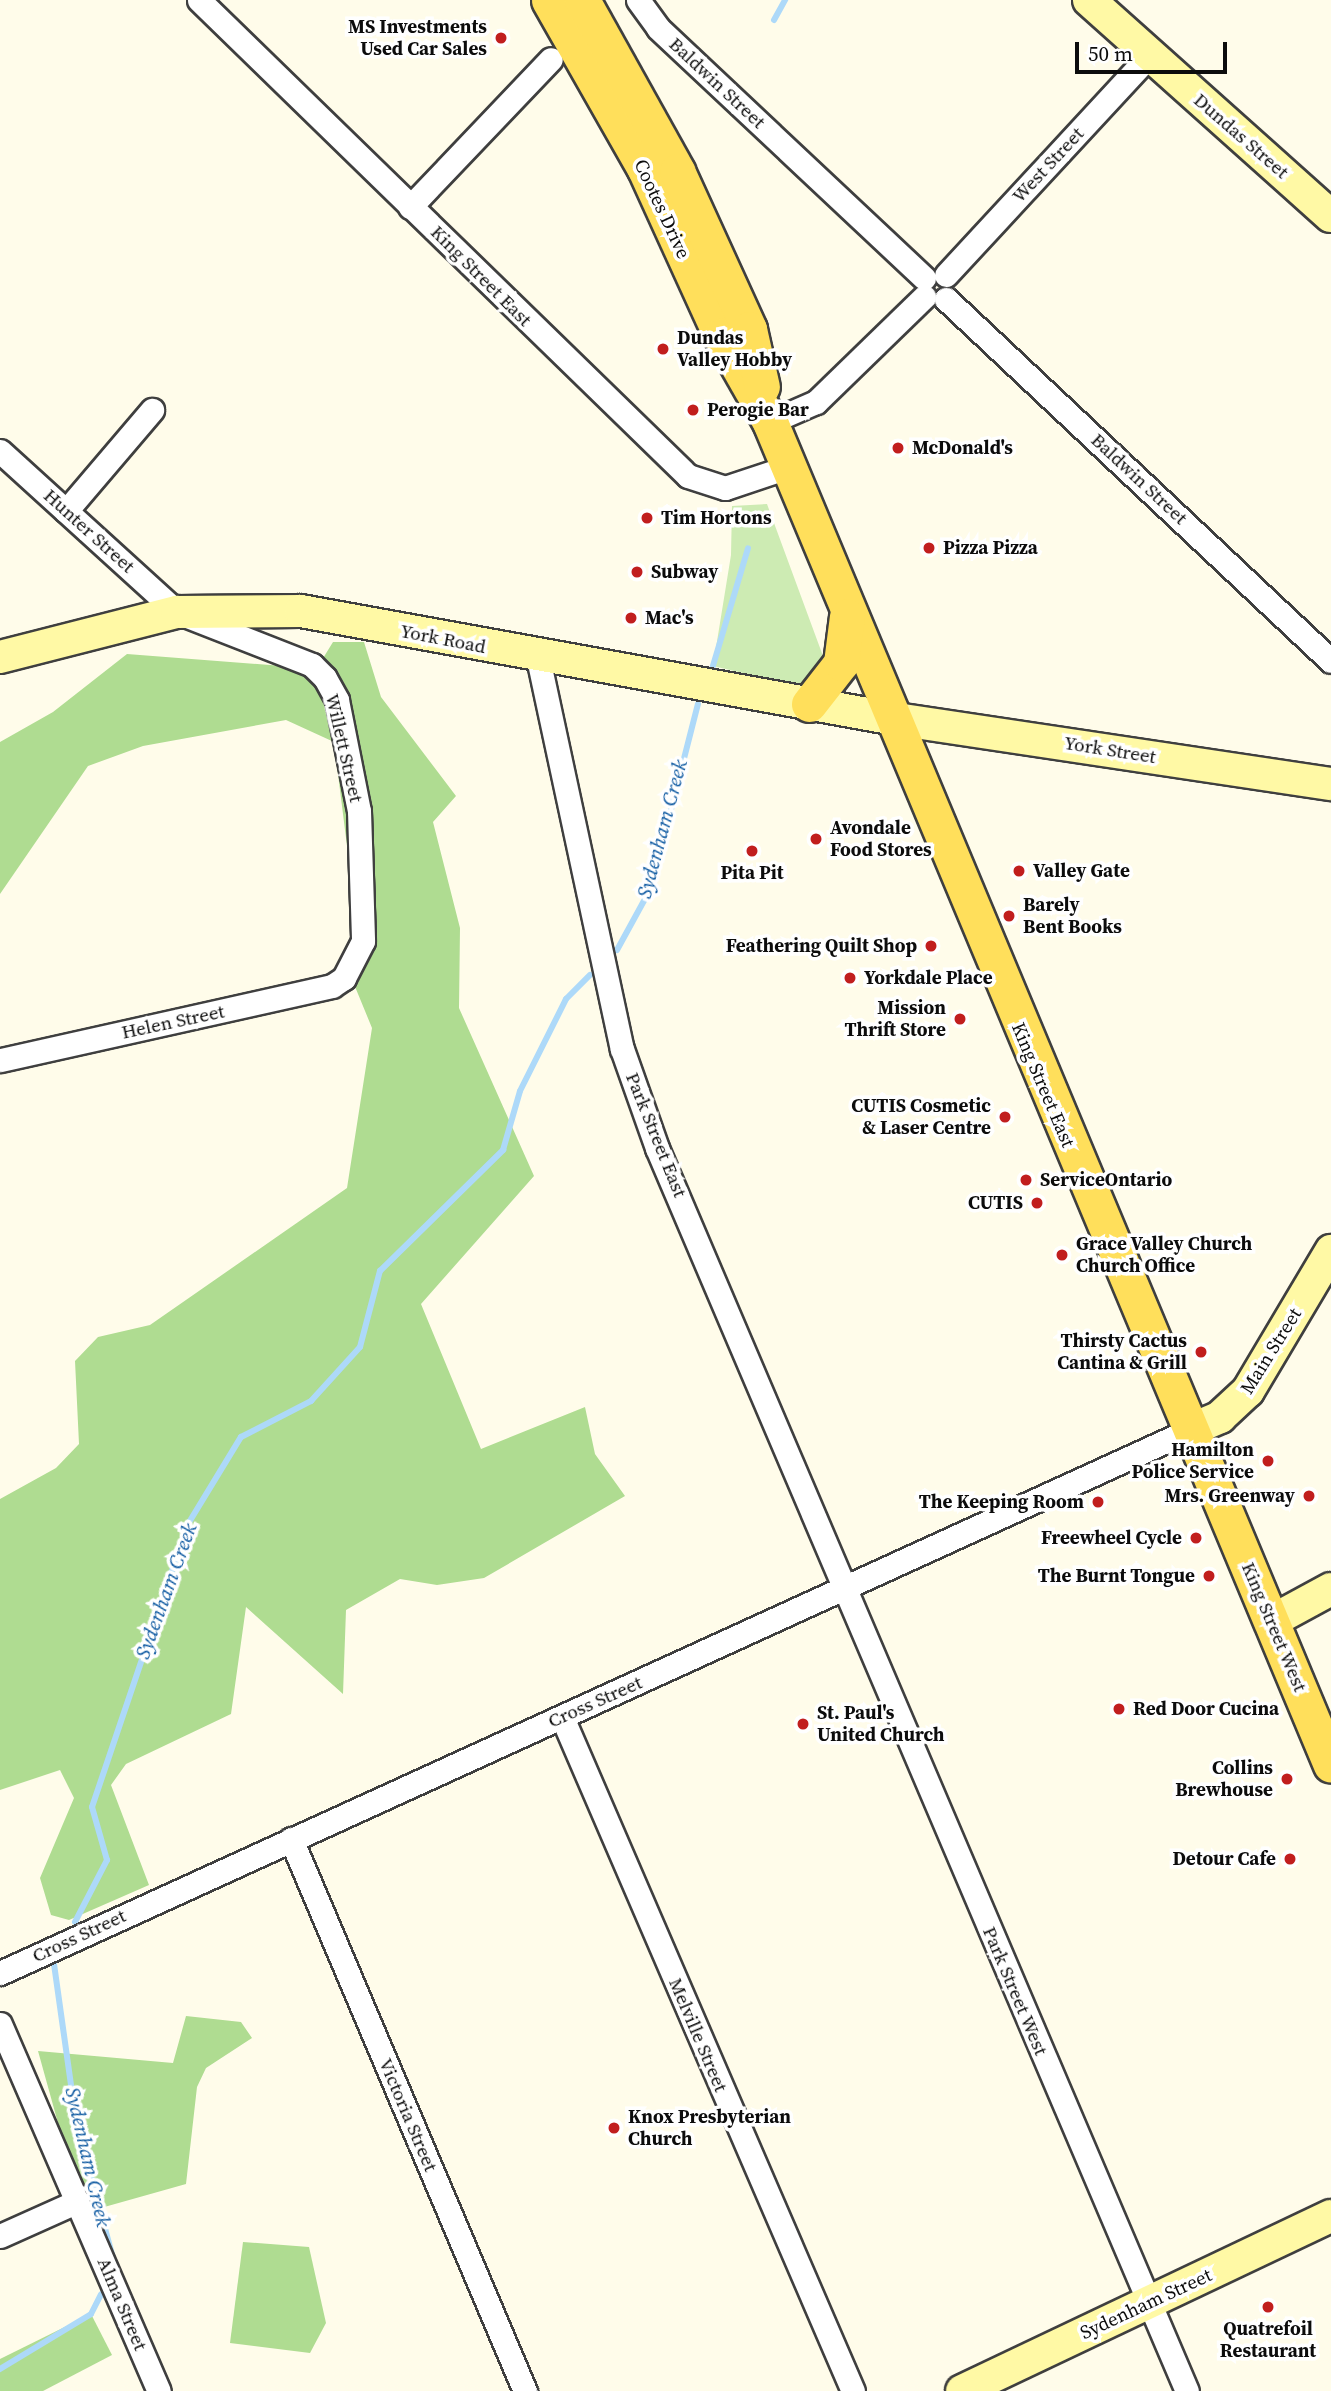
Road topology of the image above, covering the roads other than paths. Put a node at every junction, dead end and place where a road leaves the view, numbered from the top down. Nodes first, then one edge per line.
1 (199, 0) edge
2 (549, 0) edge
3 (582, 0) edge
4 (638, 0) edge
5 (1089, 0) edge
6 (1150, 55) junction
7 (551, 60) dead end
8 (410, 206) junction
9 (1331, 216) edge
10 (935, 287) junction
11 (152, 410) dead end
12 (770, 422) junction
13 (0, 451) edge
14 (788, 467) junction
15 (66, 511) junction
16 (177, 612) junction
17 (847, 612) junction
18 (0, 657) edge
19 (538, 658) junction
20 (1331, 661) edge
21 (809, 704) junction
22 (889, 718) junction
23 (1331, 784) edge
24 (344, 978) joint
25 (0, 1059) edge
26 (1331, 1251) edge
27 (1190, 1430) junction
28 (1217, 1490) joint
29 (848, 1589) junction
30 (1331, 1589) edge
31 (1272, 1621) junction
32 (562, 1717) junction
33 (1331, 1765) edge
34 (291, 1839) junction
35 (0, 1973) edge
36 (0, 2024) edge
37 (78, 2201) junction
38 (1331, 2216) edge
39 (0, 2236) edge
40 (1149, 2302) junction
41 (159, 2391) edge
42 (524, 2391) edge
43 (853, 2391) edge
44 (962, 2391) edge
45 (1187, 2391) edge

1 - 8 street, King Street East
2 - 12 main road, Cootes Drive
3 - 12 main road, Cootes Drive
4 - 10 street, Baldwin Street
5 - 6 street, Dundas Street
6 - 9 street, Dundas Street
6 - 10 street, West Street
7 - 8 street
8 - 14 street, King Street East
10 - 12 street, West Street
10 - 20 street, Baldwin Street
11 - 15 street
12 - 14 main road, Cootes Drive
13 - 15 street, Hunter Street
14 - 17 main road, Cootes Drive
15 - 16 street, Hunter Street
16 - 18 street, York Road
16 - 19 street, York Road
16 - 24 street, Willett Street
17 - 21 main road
17 - 22 main road, Cootes Drive
19 - 21 street, York Road
19 - 29 street, Park Street East
21 - 22 street, York Road
22 - 23 street, York Street
22 - 27 main road, King Street East
24 - 25 street, Helen Street
26 - 27 street, Main Street
27 - 28 main road, King Street East
27 - 29 street, Cross Street
28 - 31 main road, King Street West
29 - 32 street, Cross Street
29 - 40 street, Park Street West
30 - 31 street
31 - 33 main road, King Street West
32 - 34 street, Cross Street
32 - 43 street, Melville Street
34 - 35 street, Cross Street
34 - 42 street, Victoria Street
36 - 37 street, Alma Street
37 - 39 street
37 - 41 street, Alma Street
38 - 40 street, Sydenham Street
40 - 44 street, Sydenham Street
40 - 45 street, Park Street West

